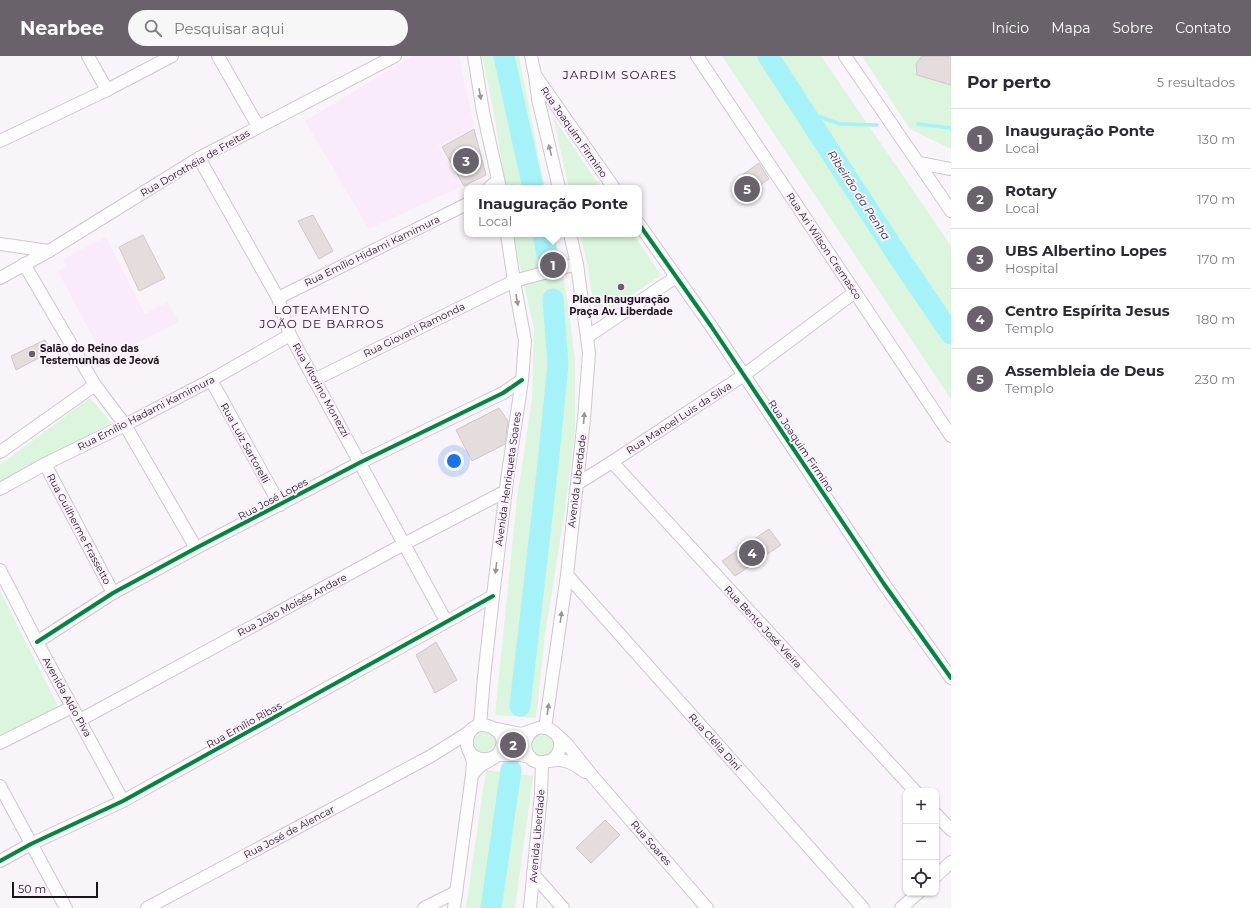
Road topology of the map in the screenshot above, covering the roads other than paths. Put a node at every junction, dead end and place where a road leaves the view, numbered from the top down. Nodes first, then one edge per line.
1 (88, 56) edge
2 (172, 56) edge
3 (218, 56) edge
4 (395, 56) edge
5 (474, 56) edge
6 (531, 56) edge
7 (696, 56) edge
8 (845, 56) edge
9 (535, 76) junction
10 (107, 90) junction
11 (258, 126) junction
12 (0, 141) edge
13 (199, 158) junction
14 (919, 163) junction
15 (951, 169) edge
16 (496, 185) edge
17 (558, 185) edge
18 (612, 185) edge
19 (464, 205) edge
20 (951, 211) edge
21 (642, 228) edge
22 (507, 237) edge
23 (571, 237) edge
24 (0, 244) edge
25 (49, 251) junction
26 (24, 264) junction
27 (577, 264) junction
28 (676, 277) junction
29 (0, 278) edge
30 (514, 281) junction
31 (855, 292) junction
32 (278, 298) junction
33 (290, 335) junction
34 (587, 337) junction
35 (744, 375) junction
36 (210, 380) junction
37 (314, 380) junction
38 (522, 380) junction
39 (95, 385) junction
40 (503, 393) junction
41 (519, 401) junction
42 (125, 425) junction
43 (951, 436) edge
44 (0, 452) edge
45 (361, 462) junction
46 (612, 462) junction
47 (45, 464) junction
48 (577, 484) junction
49 (0, 490) edge
50 (506, 491) junction
51 (280, 505) junction
52 (404, 544) junction
53 (196, 548) junction
54 (0, 570) edge
55 (567, 575) junction
56 (113, 593) junction
57 (493, 596) junction
58 (446, 621) junction
59 (36, 642) junction
60 (951, 678) edge
61 (72, 707) junction
62 (80, 720) junction
63 (476, 728) junction
64 (545, 728) junction
65 (496, 729) junction
66 (533, 730) junction
67 (558, 736) junction
68 (0, 743) edge
69 (469, 751) junction
70 (432, 756) junction
71 (495, 756) junction
72 (530, 757) junction
73 (547, 762) junction
74 (472, 775) junction
75 (594, 778) junction
76 (0, 786) edge
77 (912, 788) edge
78 (123, 802) junction
79 (939, 817) edge
80 (951, 830) edge
81 (31, 844) junction
82 (0, 861) edge
83 (951, 862) edge
84 (939, 873) edge
85 (533, 874) junction
86 (456, 892) junction
87 (915, 896) edge
88 (66, 908) edge
89 (147, 908) edge
90 (424, 908) edge
91 (454, 908) edge
92 (530, 908) edge
93 (563, 908) edge
94 (708, 908) edge
95 (863, 908) edge
96 (901, 908) edge

1 - 10 street
2 - 10 street
3 - 11 street
4 - 11 street, Rua Dorothéia de Freitas
5 -> 16 street
6 - 9 street
7 - 31 street, Rua Ari Wilson Cremasco
8 - 14 street
17 -> 9 street
9 - 18 street, Rua Joaquim Firmino
10 - 12 street
11 - 13 street, Rua Dorothéia de Freitas
13 - 25 street, Rua Dorothéia de Freitas
13 - 32 street, Rua Vitorino Monezzi
14 - 15 street
14 - 20 street
19 - 32 street, Rua Emílio Hidami Kamimura
21 - 28 street, Rua Joaquim Firmino
22 - 30 street, Avenida Henriqueta Soares
23 - 27 street, Avenida Liberdade
24 - 25 street
25 - 26 street, Rua Dorothéia de Freitas
26 - 29 street, Rua Dorothéia de Freitas
26 - 39 street
27 - 30 street, Rua Giovani Ramonda
27 - 34 street, Avenida Liberdade
28 - 34 street
28 - 35 street, Rua Joaquim Firmino
30 - 37 street, Rua Giovani Ramonda
30 -> 38 street, Avenida Henriqueta Soares
31 - 35 street, Rua Manoel Luis da Silva
31 - 43 street, Rua Ari Wilson Cremasco
32 - 33 street, Rua Vitorino Monezzi
33 - 36 street, Rua Emílio Hadami Kamimura
33 - 37 street, Rua Vitorino Monezzi
48 -> 34 street, Avenida Liberdade
35 - 46 street, Rua Manoel Luis da Silva
35 - 60 street, Rua Joaquim Firmino
36 - 42 street, Rua Emílio Hadami Kamimura
36 - 51 street, Rua Luiz Sartorelli
37 - 45 street, Rua Vitorino Monezzi
38 - 40 street, Rua José Lopes
38 - 41 street, Avenida Henriqueta Soares
39 - 42 street
39 - 44 street
40 - 41 street
40 - 45 street, Rua José Lopes
41 - 50 street, Avenida Henriqueta Soares
42 - 47 street, Rua Emílio Hadami Kamimura
42 - 53 street
45 - 51 street, Rua José Lopes
45 - 52 street, Rua Vitorino Monezzi
46 - 48 street, Rua Manoel Luis da Silva
46 - 77 street, Rua Bento José Vieira
47 - 49 street, Rua Emílio Hadami Kamimura
47 - 56 street, Rua Guilherme Frassetto
48 - 55 street, Avenida Liberdade
50 - 52 street, Rua João Moisés Andare
50 -> 57 street, Avenida Henriqueta Soares
51 - 53 street, Rua José Lopes
52 - 58 street, Rua Vitorino Monezzi
52 - 62 street, Rua João Moisés Andare
53 - 56 street, Rua José Lopes
54 - 59 street, Avenida Aldo Piva
64 -> 55 street, Avenida Liberdade
55 - 95 street, Rua Clélia Dini
56 - 59 street, Rua José Lopes
57 - 58 street, Rua Emílio Ribas
57 - 63 street, Avenida Henriqueta Soares
58 - 78 street, Rua Emílio Ribas
59 - 61 street, Avenida Aldo Piva
61 - 62 street, Avenida Aldo Piva
61 - 68 street
62 - 78 street, Avenida Aldo Piva
63 - 65 street
63 - 69 street
63 - 70 street
64 - 66 street
64 - 67 street
65 - 66 street
65 - 71 street
66 - 72 street
67 - 73 street
67 - 75 street
69 - 70 street
69 - 71 street
69 - 74 street
70 - 89 street, Rua José de Alencar
71 - 72 street
71 - 74 street
72 - 73 street
73 - 75 street
73 - 85 street, Avenida Liberdade
74 - 86 street
75 - 94 street, Rua Soares
76 - 81 street
78 - 81 street, Rua Emílio Ribas
79 - 80 street
81 - 82 street, Rua Emílio Ribas
81 - 88 street
83 - 84 street
85 - 92 street, Avenida Liberdade
85 - 93 street
86 - 90 street
86 - 91 street
87 - 96 street

